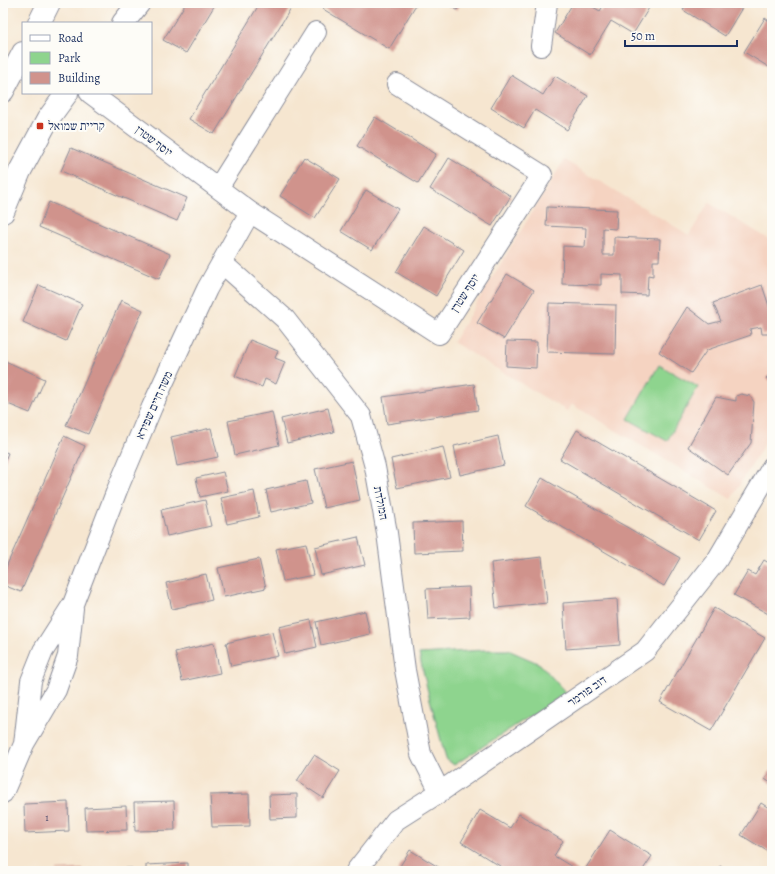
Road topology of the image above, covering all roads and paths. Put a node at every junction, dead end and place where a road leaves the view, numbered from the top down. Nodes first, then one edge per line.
1 (49, 3) edge
2 (139, 3) edge
3 (547, 3) edge
4 (40, 22) edge
5 (124, 22) edge
6 (316, 32) dead end
7 (541, 46) dead end
8 (22, 55) edge
9 (397, 84) dead end
10 (3, 91) edge
11 (66, 94) edge
12 (91, 94) edge
13 (218, 188) junction
14 (3, 212) edge
15 (250, 212) junction
16 (222, 263) junction
17 (772, 467) edge
18 (73, 604) junction
19 (43, 651) junction
20 (68, 656) junction
21 (31, 681) junction
22 (56, 690) junction
23 (24, 744) junction
24 (440, 792) junction
25 (3, 793) edge
26 (356, 871) edge

1 - 4 main road
2 - 5 main road
3 - 7 street
6 - 13 street
8 - 10 main road
9 - 15 street, יוסף שטרן
11 - 14 main road
12 - 13 street, יוסף שטרן
13 - 15 street, יוסף שטרן
15 - 16 street, משה חיים שפירא
16 - 18 street, משה חיים שפירא
16 - 24 street, המולדת
17 - 24 street, דוב פורמר
18 - 19 street, משה חיים שפירא
18 - 20 street, משה חיים שפירא
19 - 20 street
19 - 21 street, משה חיים שפירא
20 - 22 street, משה חיים שפירא
21 - 22 street
21 - 23 street, משה חיים שפירא
22 - 23 street, משה חיים שפירא
23 - 25 street, משה חיים שפירא
24 - 26 street, דוב פורמר

